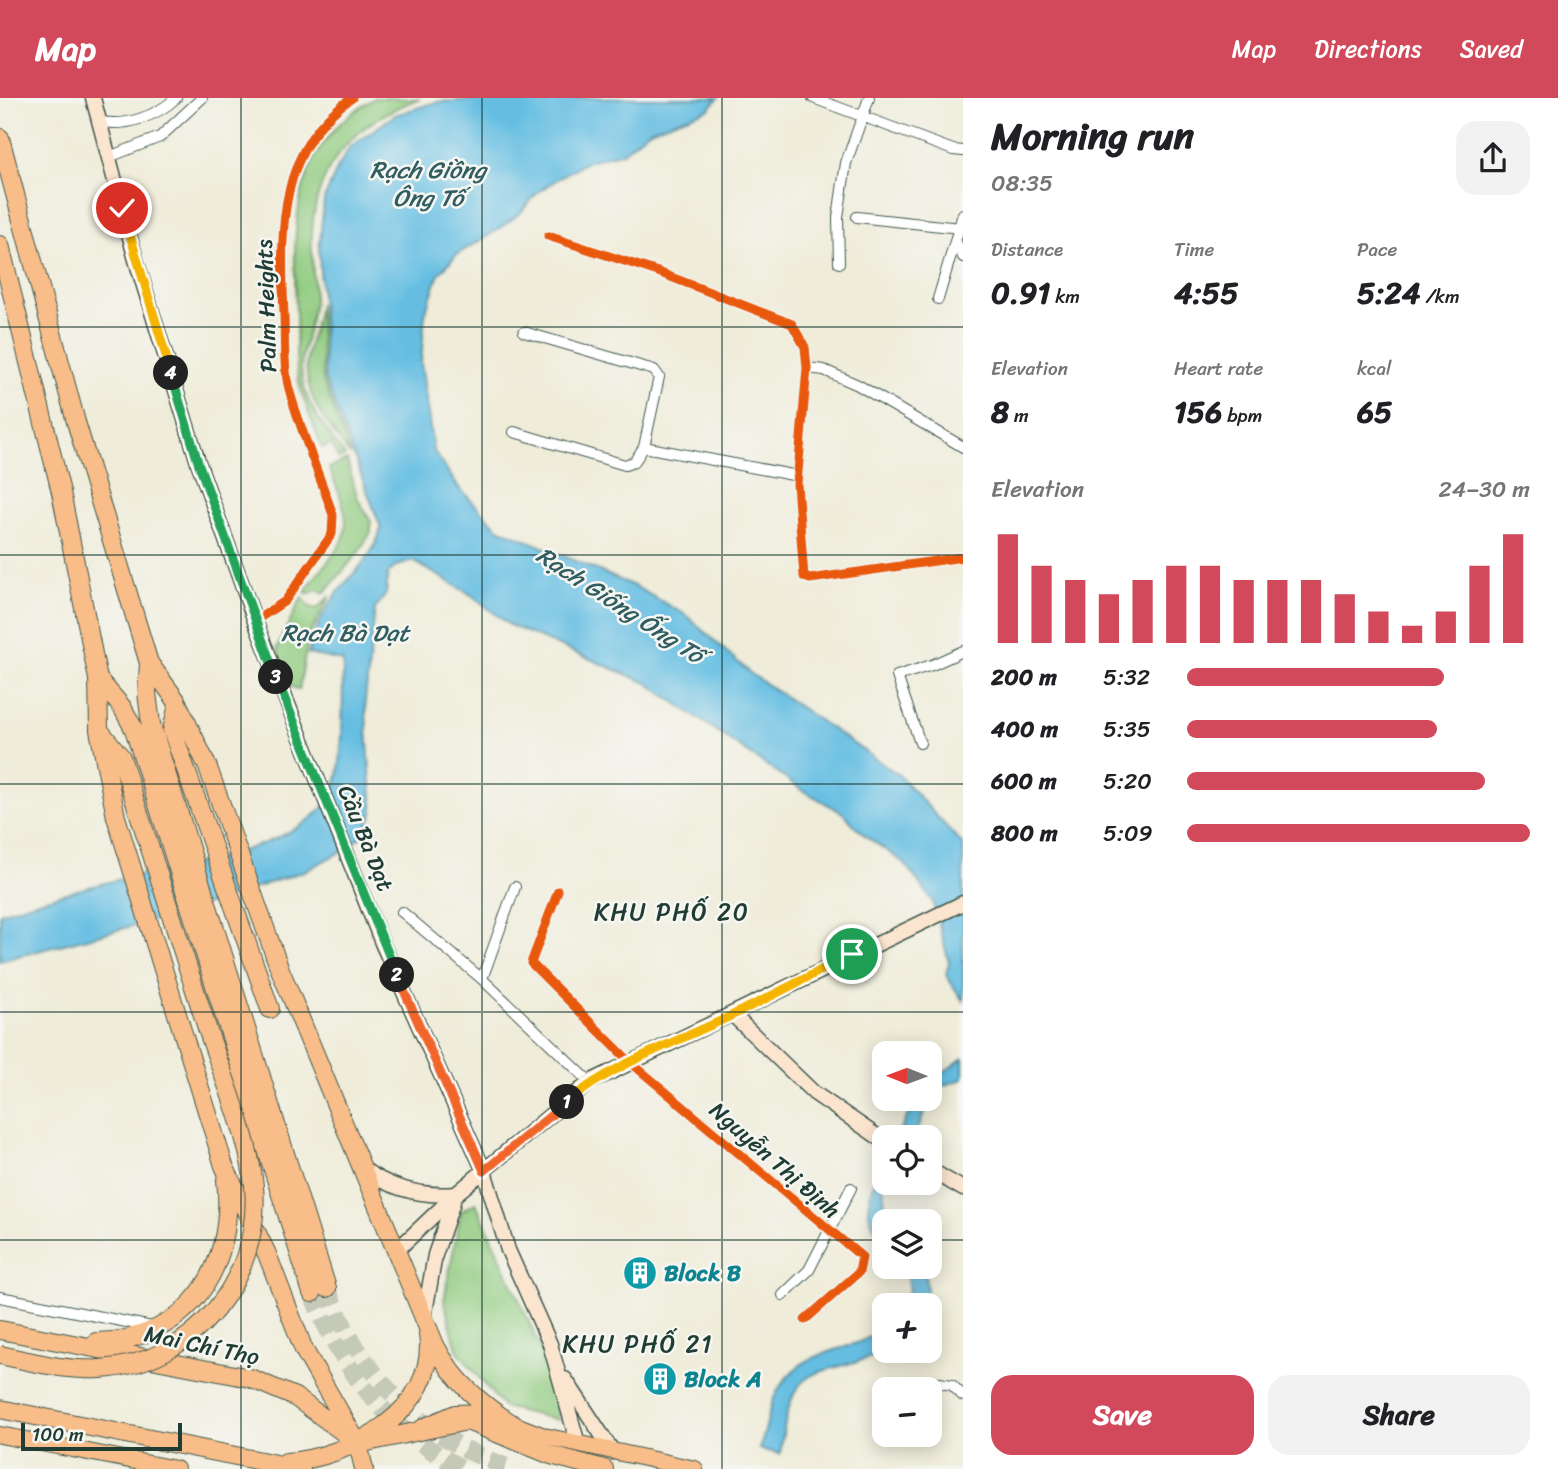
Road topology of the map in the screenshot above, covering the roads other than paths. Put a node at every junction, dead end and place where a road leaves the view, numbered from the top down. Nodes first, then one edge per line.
1 (93, 98) edge
2 (176, 98) edge
3 (202, 98) edge
4 (352, 98) edge
5 (813, 98) edge
6 (869, 98) edge
7 (863, 116) junction
8 (99, 121) junction
9 (0, 138) edge
10 (963, 151) edge
11 (109, 157) junction
12 (963, 214) edge
13 (857, 217) dead end
14 (960, 228) junction
15 (548, 236) dead end
16 (956, 242) junction
17 (0, 245) edge
18 (963, 257) edge
19 (839, 263) dead end
20 (938, 299) dead end
21 (524, 332) dead end
22 (807, 368) junction
23 (514, 432) dead end
24 (644, 447) junction
25 (963, 447) edge
26 (797, 476) junction
27 (963, 557) edge
28 (255, 621) junction
29 (963, 651) edge
30 (149, 663) junction
31 (98, 679) junction
32 (178, 705) junction
33 (99, 730) junction
34 (919, 743) dead end
35 (175, 831) junction
36 (515, 887) dead end
37 (558, 891) dead end
38 (963, 903) edge
39 (402, 912) dead end
40 (482, 979) junction
41 (270, 1009) dead end
42 (733, 1015) junction
43 (629, 1061) junction
44 (590, 1082) junction
45 (872, 1134) edge
46 (224, 1166) junction
47 (363, 1169) junction
48 (484, 1171) junction
49 (942, 1177) edge
50 (851, 1188) dead end
51 (963, 1189) edge
52 (456, 1194) junction
53 (828, 1231) junction
54 (396, 1251) junction
55 (319, 1291) tunnel mouth
56 (783, 1295) dead end
57 (0, 1297) edge
58 (424, 1319) junction
59 (805, 1320) dead end
60 (156, 1328) junction
61 (0, 1330) edge
62 (65, 1342) junction
63 (0, 1355) edge
64 (556, 1366) junction
65 (942, 1383) edge
66 (963, 1396) edge
67 (0, 1409) edge
68 (514, 1424) junction
69 (418, 1430) junction
70 (0, 1434) edge
71 (358, 1444) junction
72 (578, 1444) junction
73 (613, 1452) junction
74 (265, 1463) junction
75 (176, 1469) edge
76 (301, 1469) edge
77 (364, 1469) edge
78 (604, 1469) edge
79 (695, 1469) edge

1 - 8 main road, Cầu Bà Dạt
2 - 8 street
3 - 11 street
4 - 28 street, Palm Heights
5 - 7 street
6 - 7 street
7 - 10 street
7 - 19 street
8 - 11 main road, Cầu Bà Dạt
9 - 30 highway
11 - 28 main road, Cầu Bà Dạt
12 - 14 street
13 - 14 street
14 - 16 street
15 - 22 street
16 - 18 street
16 - 20 street
17 - 31 highway
21 - 24 street
22 - 25 street
22 - 26 street
23 - 24 street
24 - 26 street
26 - 27 street
28 - 48 main road, Cầu Bà Dạt
29 - 34 street
30 - 32 highway
30 - 35 highway
31 - 33 highway
31 - 35 highway
32 - 41 highway
32 - 47 highway
33 - 46 highway
33 - 63 highway, bridge
35 - 55 highway
36 - 40 street
37 - 43 street, Nguyễn Thị Định
38 - 42 main road
39 - 40 street
40 - 44 street
42 - 43 main road
42 - 45 main road
43 - 44 main road
43 - 53 street, Nguyễn Thị Định
44 - 48 main road
46 - 60 highway
46 - 71 highway
47 - 52 main road
47 - 54 highway
48 - 52 main road
48 - 64 main road, Cầu Bà Dạt
49 - 51 main road
50 - 53 street
52 - 54 main road
52 - 58 main road
53 - 56 street
53 - 59 street, Nguyễn Thị Định
54 - 58 highway
57 - 60 street
58 - 68 highway
58 - 71 highway
60 - 62 highway
61 - 62 highway, Mai Chí Thọ
62 - 71 highway, Mai Chí Thọ
64 - 72 main road
64 - 73 main road
65 - 66 street
67 - 74 highway
68 - 69 main road
68 - 72 main road
69 - 71 highway
69 - 78 highway
70 - 75 main road
71 - 74 highway
71 - 77 highway
72 - 73 main road
73 - 79 main road
74 - 76 highway

